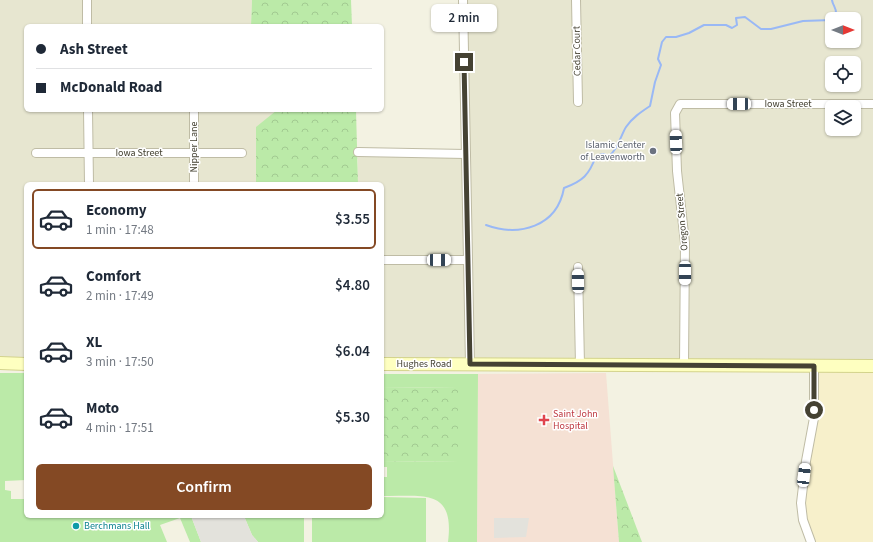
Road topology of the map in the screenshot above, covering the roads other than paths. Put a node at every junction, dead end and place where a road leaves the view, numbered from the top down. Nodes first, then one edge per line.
1 (87, 0) edge
2 (463, 0) edge
3 (576, 0) edge
4 (87, 24) edge
5 (578, 102) dead end
6 (680, 104) joint
7 (873, 104) edge
8 (88, 112) edge
9 (194, 112) edge
10 (358, 152) dead end
11 (36, 153) dead end
12 (88, 153) junction
13 (242, 153) dead end
14 (194, 154) junction
15 (466, 154) junction
16 (89, 182) edge
17 (194, 182) edge
18 (384, 260) edge
19 (467, 260) junction
20 (578, 267) dead end
21 (0, 363) edge
22 (24, 364) edge
23 (384, 364) edge
24 (470, 364) junction
25 (580, 365) junction
26 (684, 365) junction
27 (814, 366) junction
28 (873, 366) edge
29 (811, 542) edge

1 - 4 street
2 - 15 street
3 - 5 street, Cedar Court
6 - 7 street, Iowa Street
6 - 26 street, Oregon Street
8 - 12 street
9 - 14 street, Nipper Lane
10 - 15 street
11 - 12 street, Iowa Street
12 - 14 street, Iowa Street
12 - 16 street
13 - 14 street, Iowa Street
14 - 17 street, Nipper Lane
15 - 19 street
18 - 19 street
19 - 24 street
20 - 25 street
21 - 22 street
23 - 24 street, Hughes Road
24 - 25 street, Hughes Road
25 - 26 street, Hughes Road
26 - 27 street, Hughes Road
27 - 28 street, Hughes Road
27 - 29 street

